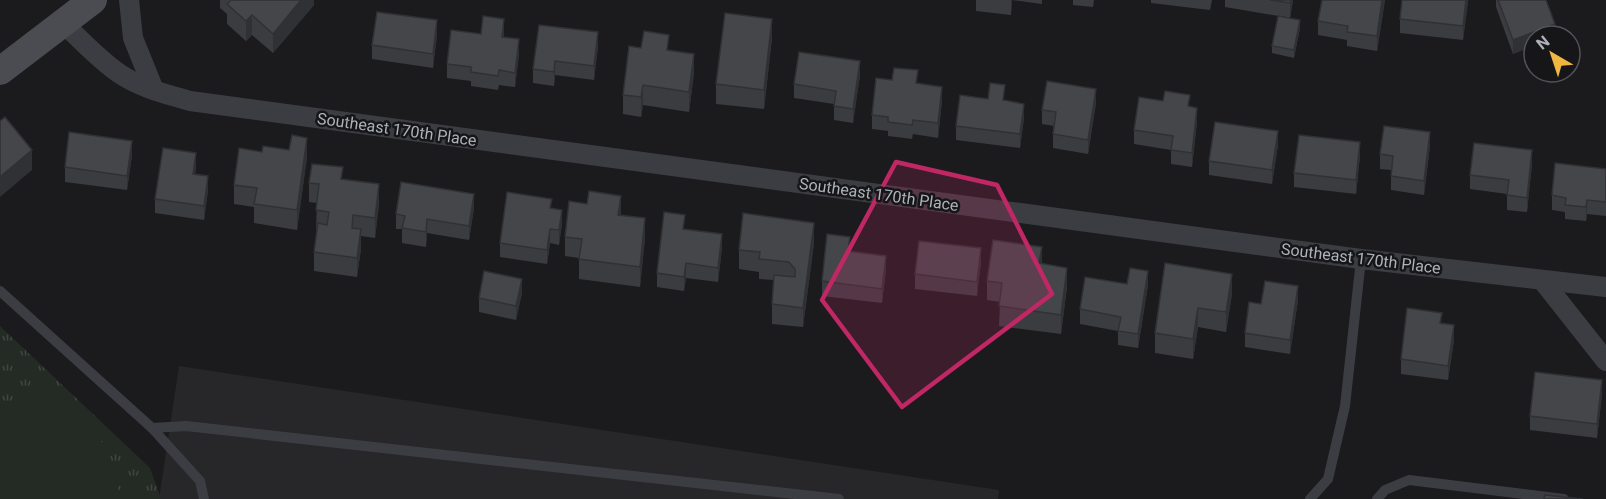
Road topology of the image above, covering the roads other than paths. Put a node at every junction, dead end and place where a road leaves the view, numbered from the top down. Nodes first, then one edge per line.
1 (93, 0) edge
2 (129, 0) edge
3 (63, 22) junction
4 (0, 70) edge
5 (154, 90) junction
6 (1361, 259) junction
7 (1542, 280) junction
8 (1606, 287) edge
9 (0, 291) edge
10 (1606, 361) edge
11 (152, 428) junction
12 (204, 499) edge
13 (839, 499) edge
14 (1310, 499) edge
15 (1377, 499) edge
16 (1564, 499) edge

1 - 3 street
2 - 5 street
3 - 4 street
3 - 5 street, Southeast 170th Place
5 - 6 street, Southeast 170th Place
6 - 7 street, Southeast 170th Place
6 - 14 lane
7 - 8 street, Southeast 170th Place
7 - 10 street
9 - 11 lane
11 - 12 lane
11 - 13 lane
15 - 16 lane

